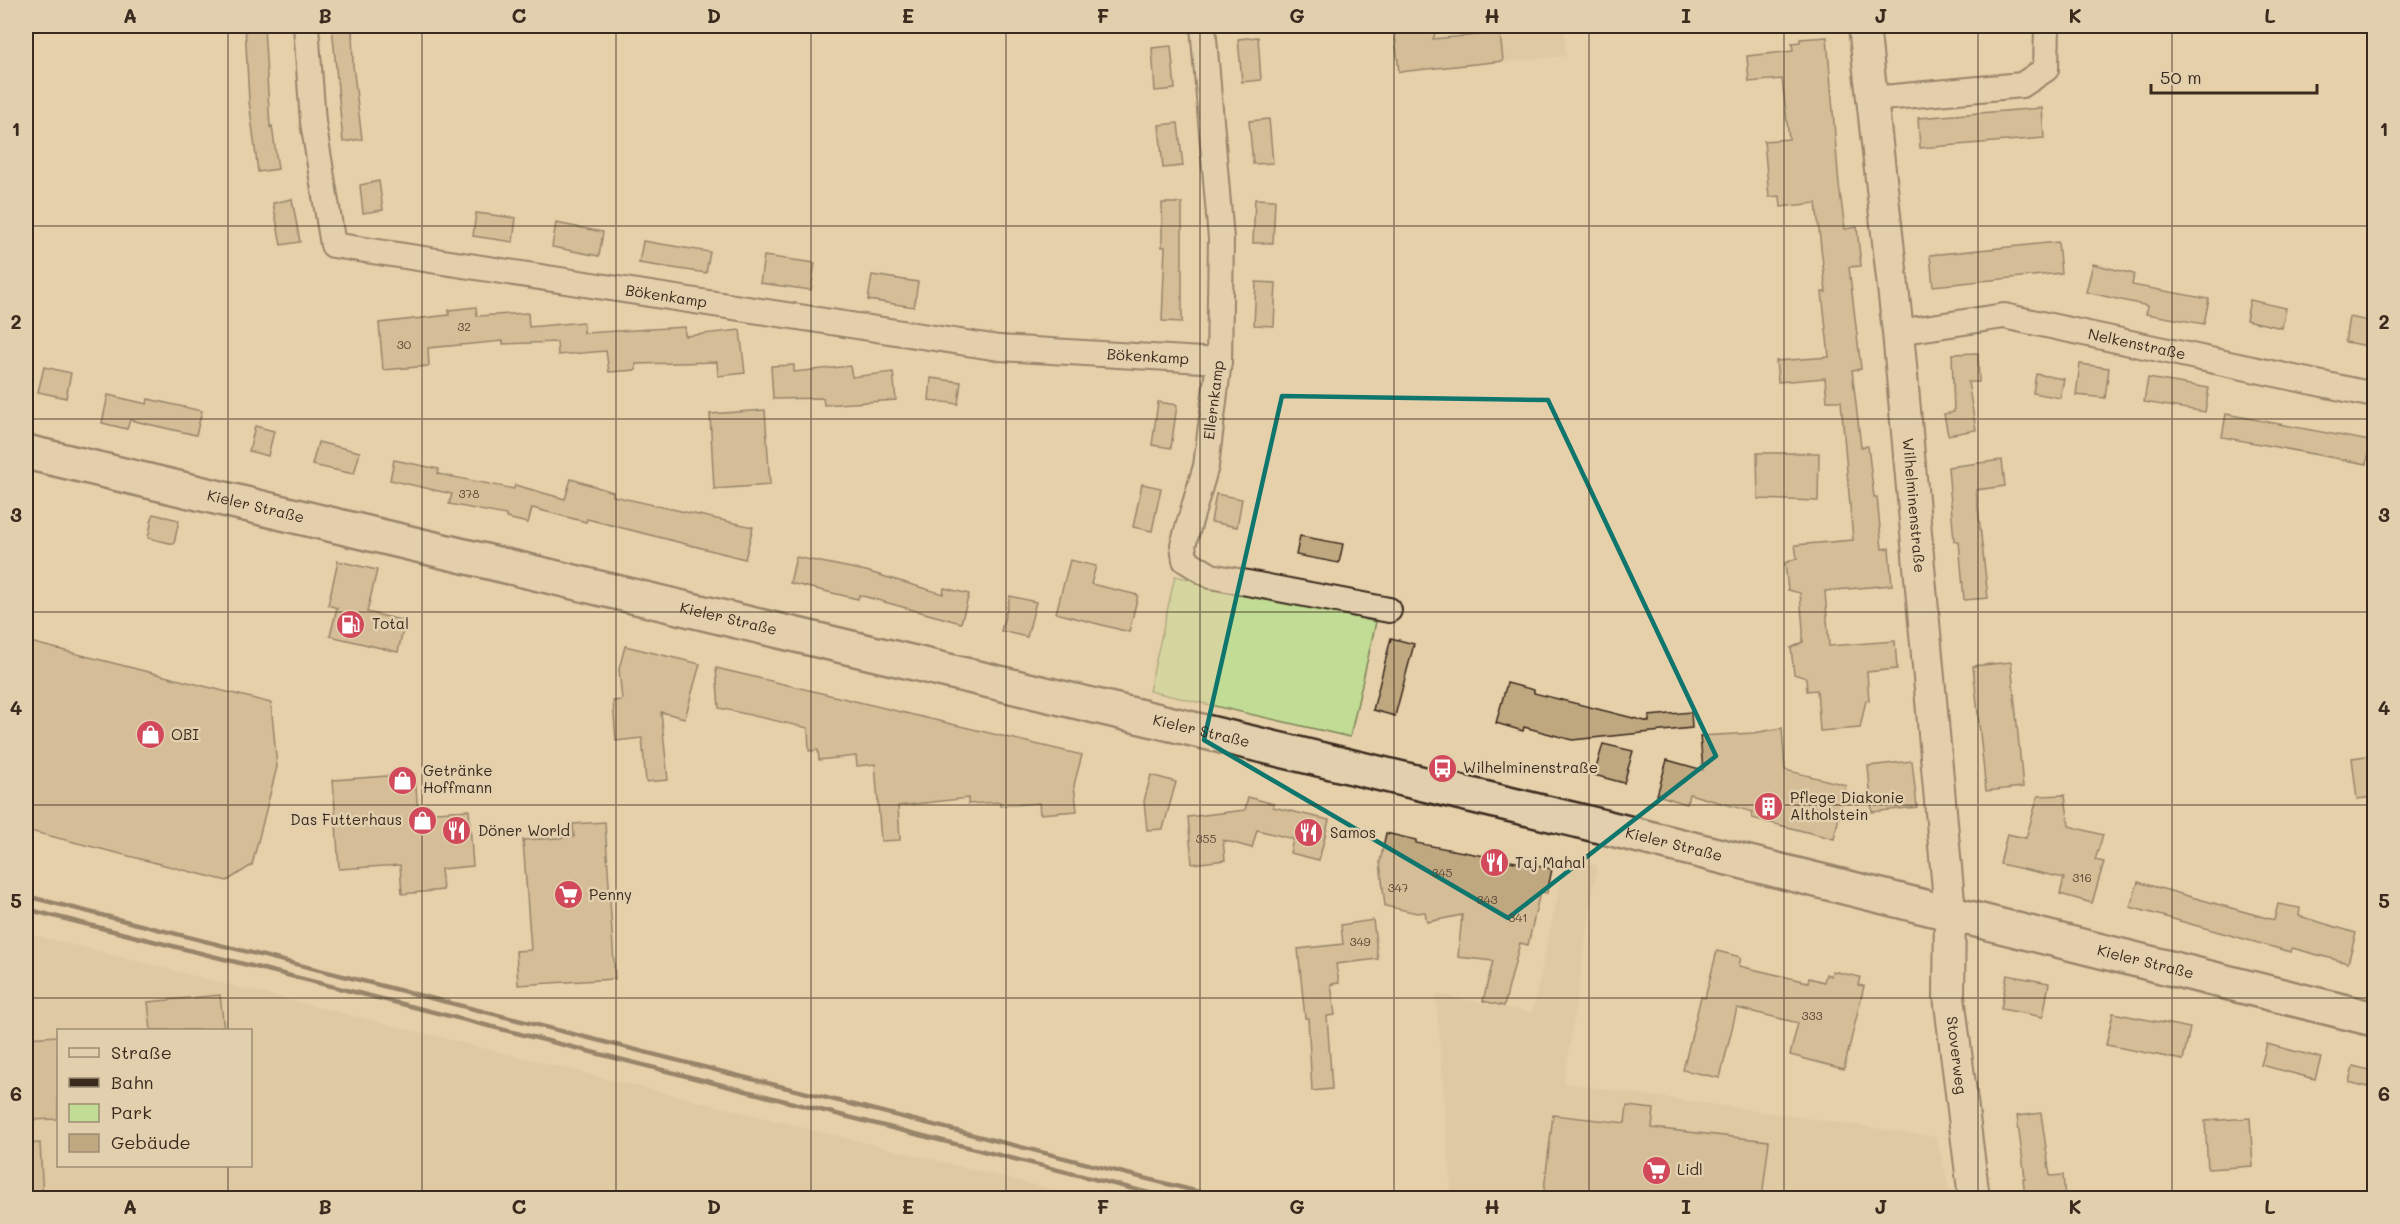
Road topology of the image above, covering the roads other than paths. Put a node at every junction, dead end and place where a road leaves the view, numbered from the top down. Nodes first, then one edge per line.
1 (306, 26) edge
2 (1203, 26) edge
3 (1864, 26) edge
4 (2047, 26) edge
5 (1872, 99) junction
6 (1898, 332) junction
7 (1219, 361) junction
8 (2374, 395) edge
9 (26, 452) edge
10 (1389, 610) dead end
11 (1950, 912) junction
12 (2374, 1019) edge
13 (1974, 1198) edge

1 - 7 street, Bökenkamp
2 - 7 street, Ellernkamp
3 - 5 street, Wilhelminenstraße
4 - 5 street
5 - 6 street, Wilhelminenstraße
6 - 8 street, Nelkenstraße
6 - 11 street, Wilhelminenstraße
7 - 10 street, Ellernkamp
9 - 11 main road, Kieler Straße
11 - 12 main road, Kieler Straße
11 - 13 street, Stoverweg

